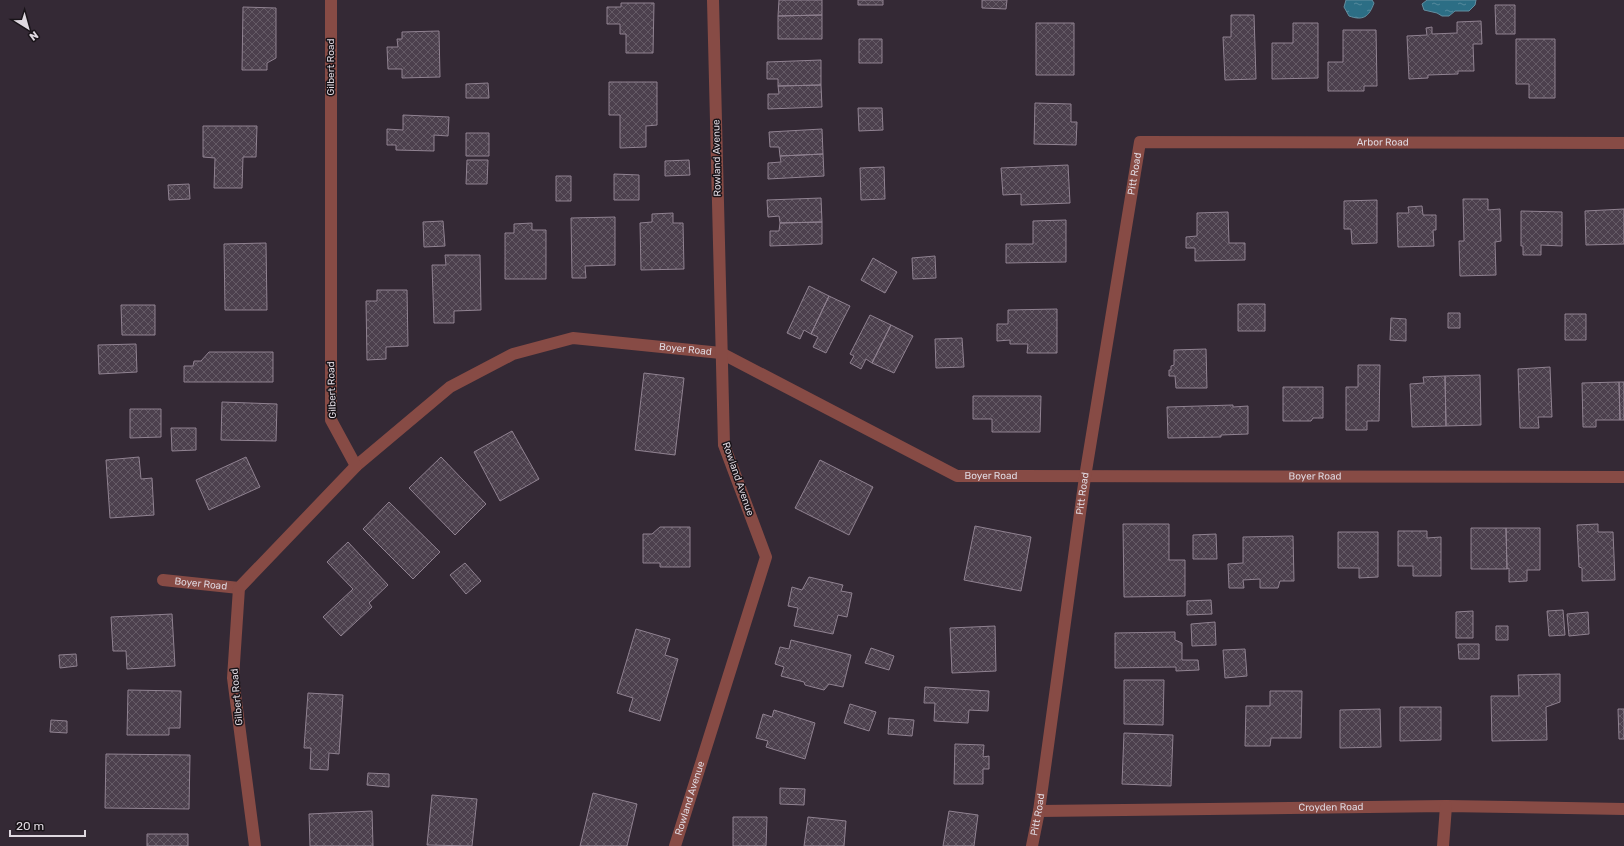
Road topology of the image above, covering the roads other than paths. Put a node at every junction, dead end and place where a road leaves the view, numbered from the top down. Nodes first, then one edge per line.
1 (331, 0) edge
2 (713, 0) edge
3 (1140, 142) joint
4 (1624, 143) edge
5 (721, 353) junction
6 (356, 466) junction
7 (1085, 477) junction
8 (1624, 477) edge
9 (163, 580) dead end
10 (239, 588) junction
11 (1446, 806) junction
12 (1624, 808) edge
13 (1039, 811) junction
14 (255, 846) edge
15 (675, 846) edge
16 (1032, 846) edge
17 (1443, 846) edge

1 - 6 street, Gilbert Road
2 - 5 street, Rowland Avenue
3 - 4 street, Arbor Road
3 - 7 street, Pitt Road
5 - 6 street, Boyer Road
5 - 7 street, Boyer Road
5 - 15 street, Rowland Avenue
6 - 10 street
7 - 8 street, Boyer Road
7 - 13 street, Pitt Road
9 - 10 street, Boyer Road
10 - 14 street, Gilbert Road
11 - 12 street, Croyden Road
11 - 13 street, Croyden Road
11 - 17 street
13 - 16 street, Pitt Road

